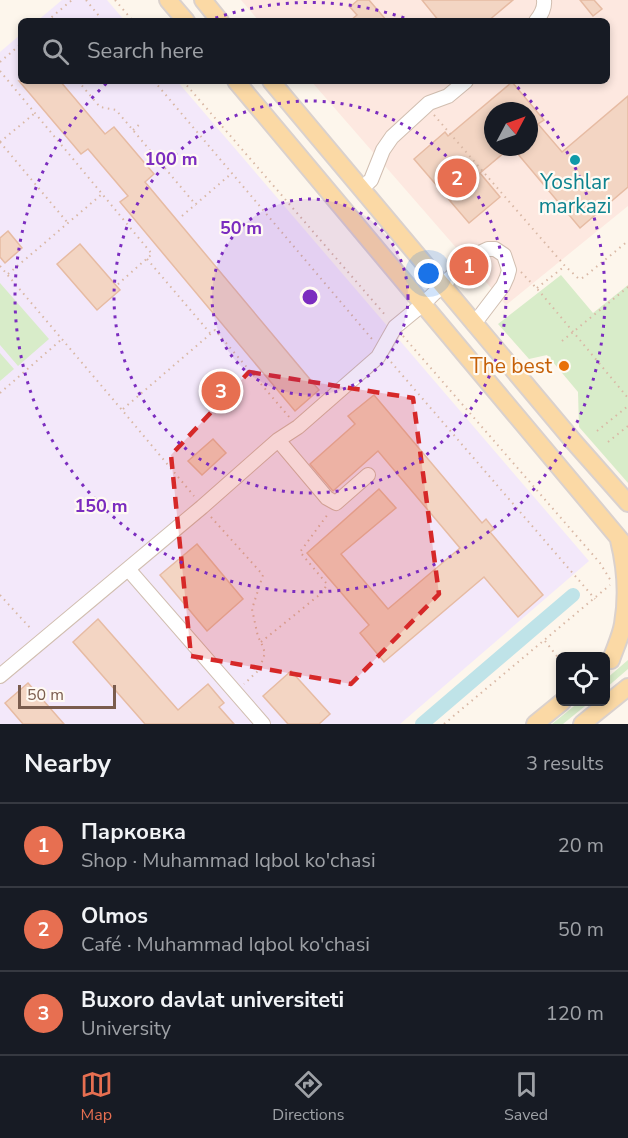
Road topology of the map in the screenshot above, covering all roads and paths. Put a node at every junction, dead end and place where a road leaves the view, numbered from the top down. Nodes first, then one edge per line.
1 (72, 0) edge
2 (86, 0) edge
3 (115, 0) edge
4 (168, 0) edge
5 (203, 0) edge
6 (544, 0) edge
7 (51, 18) edge
8 (101, 18) edge
9 (130, 18) edge
10 (183, 18) edge
11 (218, 18) edge
12 (538, 18) edge
13 (18, 47) edge
14 (0, 62) edge
15 (0, 71) edge
16 (81, 84) edge
17 (239, 84) edge
18 (274, 84) edge
19 (462, 84) edge
20 (426, 106) junction
21 (35, 113) junction
22 (140, 124) dead end
23 (132, 130) junction
24 (0, 142) edge
25 (232, 173) dead end
26 (361, 189) junction
27 (102, 194) junction
28 (196, 205) junction
29 (182, 216) dead end
30 (68, 223) junction
31 (628, 241) edge
32 (504, 255) junction
33 (147, 259) junction
34 (0, 266) edge
35 (565, 266) junction
36 (8, 275) junction
37 (116, 286) dead end
38 (442, 286) junction
39 (628, 287) edge
40 (537, 288) junction
41 (423, 304) junction
42 (474, 324) junction
43 (573, 332) junction
44 (210, 333) junction
45 (62, 339) junction
46 (562, 341) dead end
47 (0, 393) edge
48 (628, 398) edge
49 (628, 406) edge
50 (122, 410) junction
51 (628, 426) edge
52 (298, 427) junction
53 (597, 431) dead end
54 (278, 440) junction
55 (608, 442) dead end
56 (368, 475) dead end
57 (336, 503) junction
58 (628, 503) edge
59 (202, 507) junction
60 (623, 543) edge
61 (600, 563) dead end
62 (128, 569) junction
63 (0, 595) edge
64 (41, 640) junction
65 (545, 641) junction
66 (261, 642) junction
67 (628, 645) edge
68 (556, 654) edge
69 (610, 657) edge
70 (610, 660) edge
71 (0, 676) edge
72 (628, 687) edge
73 (235, 691) junction
74 (557, 706) edge
75 (263, 724) edge
76 (444, 724) edge
77 (535, 724) edge
78 (582, 724) edge

1 - 7 path
2 - 8 path
3 - 9 path
4 - 10 main road
5 - 11 main road
6 - 12 lane
13 - 14 path
15 - 21 path
16 - 23 path
17 - 41 main road
18 - 26 main road
19 - 20 lane
20 - 26 lane
20 - 35 path
21 - 24 path
21 - 27 path
22 - 23 path
23 - 28 path
24 - 30 path
25 - 28 path
26 - 38 main road
27 - 30 path
27 - 33 path
28 - 29 path
30 - 36 path
31 - 35 path
32 - 38 lane
32 - 40 path
32 - 42 lane
33 - 37 path
33 - 44 path
34 - 36 path
35 - 40 path
36 - 45 path
38 - 41 lane
38 - 42 main road
39 - 43 path
40 - 43 path
41 - 52 lane
41 - 60 main road
42 - 58 main road
43 - 46 path
43 - 48 path
44 - 50 path
44 - 52 path
45 - 47 path
45 - 50 path
49 - 53 path
50 - 59 path
51 - 55 path
52 - 54 lane
54 - 57 lane
54 - 59 lane
56 - 57 lane
57 - 66 path
59 - 62 lane
59 - 66 path
60 - 69 main road
61 - 65 path
62 - 64 lane
62 - 73 lane
63 - 64 path
64 - 71 lane
65 - 68 path
65 - 76 path
66 - 73 path
67 - 70 main road
72 - 78 main road
73 - 75 lane
74 - 77 main road

